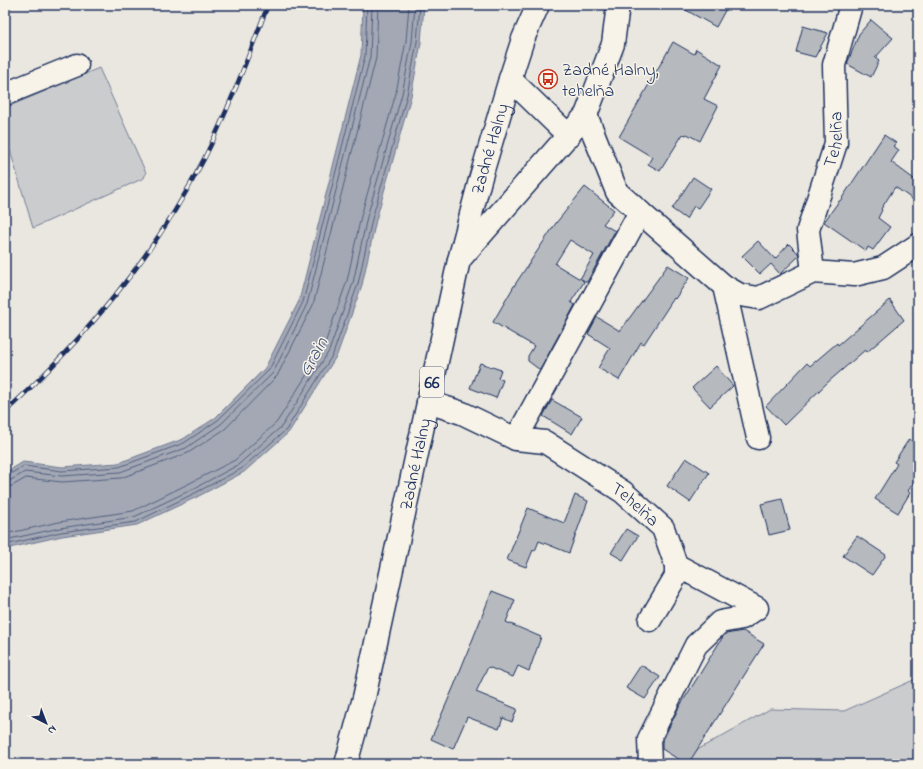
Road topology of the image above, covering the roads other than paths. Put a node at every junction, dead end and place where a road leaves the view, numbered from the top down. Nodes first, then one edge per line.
1 (538, 5) edge
2 (618, 5) edge
3 (851, 5) edge
4 (77, 65) dead end
5 (510, 79) junction
6 (5, 94) edge
7 (586, 115) junction
8 (569, 136) junction
9 (640, 212) junction
10 (918, 245) edge
11 (459, 260) junction
12 (813, 272) junction
13 (724, 286) junction
14 (428, 402) junction
15 (758, 438) dead end
16 (516, 440) junction
17 (676, 564) junction
18 (650, 620) dead end
19 (346, 764) edge
20 (650, 764) edge

1 - 5 street, Zadné Halny / 66
2 - 7 street
3 - 12 street, Tehelňa
4 - 6 street
5 - 8 street
5 - 11 street, Zadné Halny / 66
7 - 8 street
7 - 9 street
8 - 11 street
9 - 13 street
9 - 16 street
10 - 12 street
11 - 14 street, Zadné Halny / 66
12 - 13 street
13 - 15 street
14 - 16 street, Tehelňa
14 - 19 street, Zadné Halny / 66
16 - 17 street, Tehelňa
17 - 18 street
17 - 20 street

